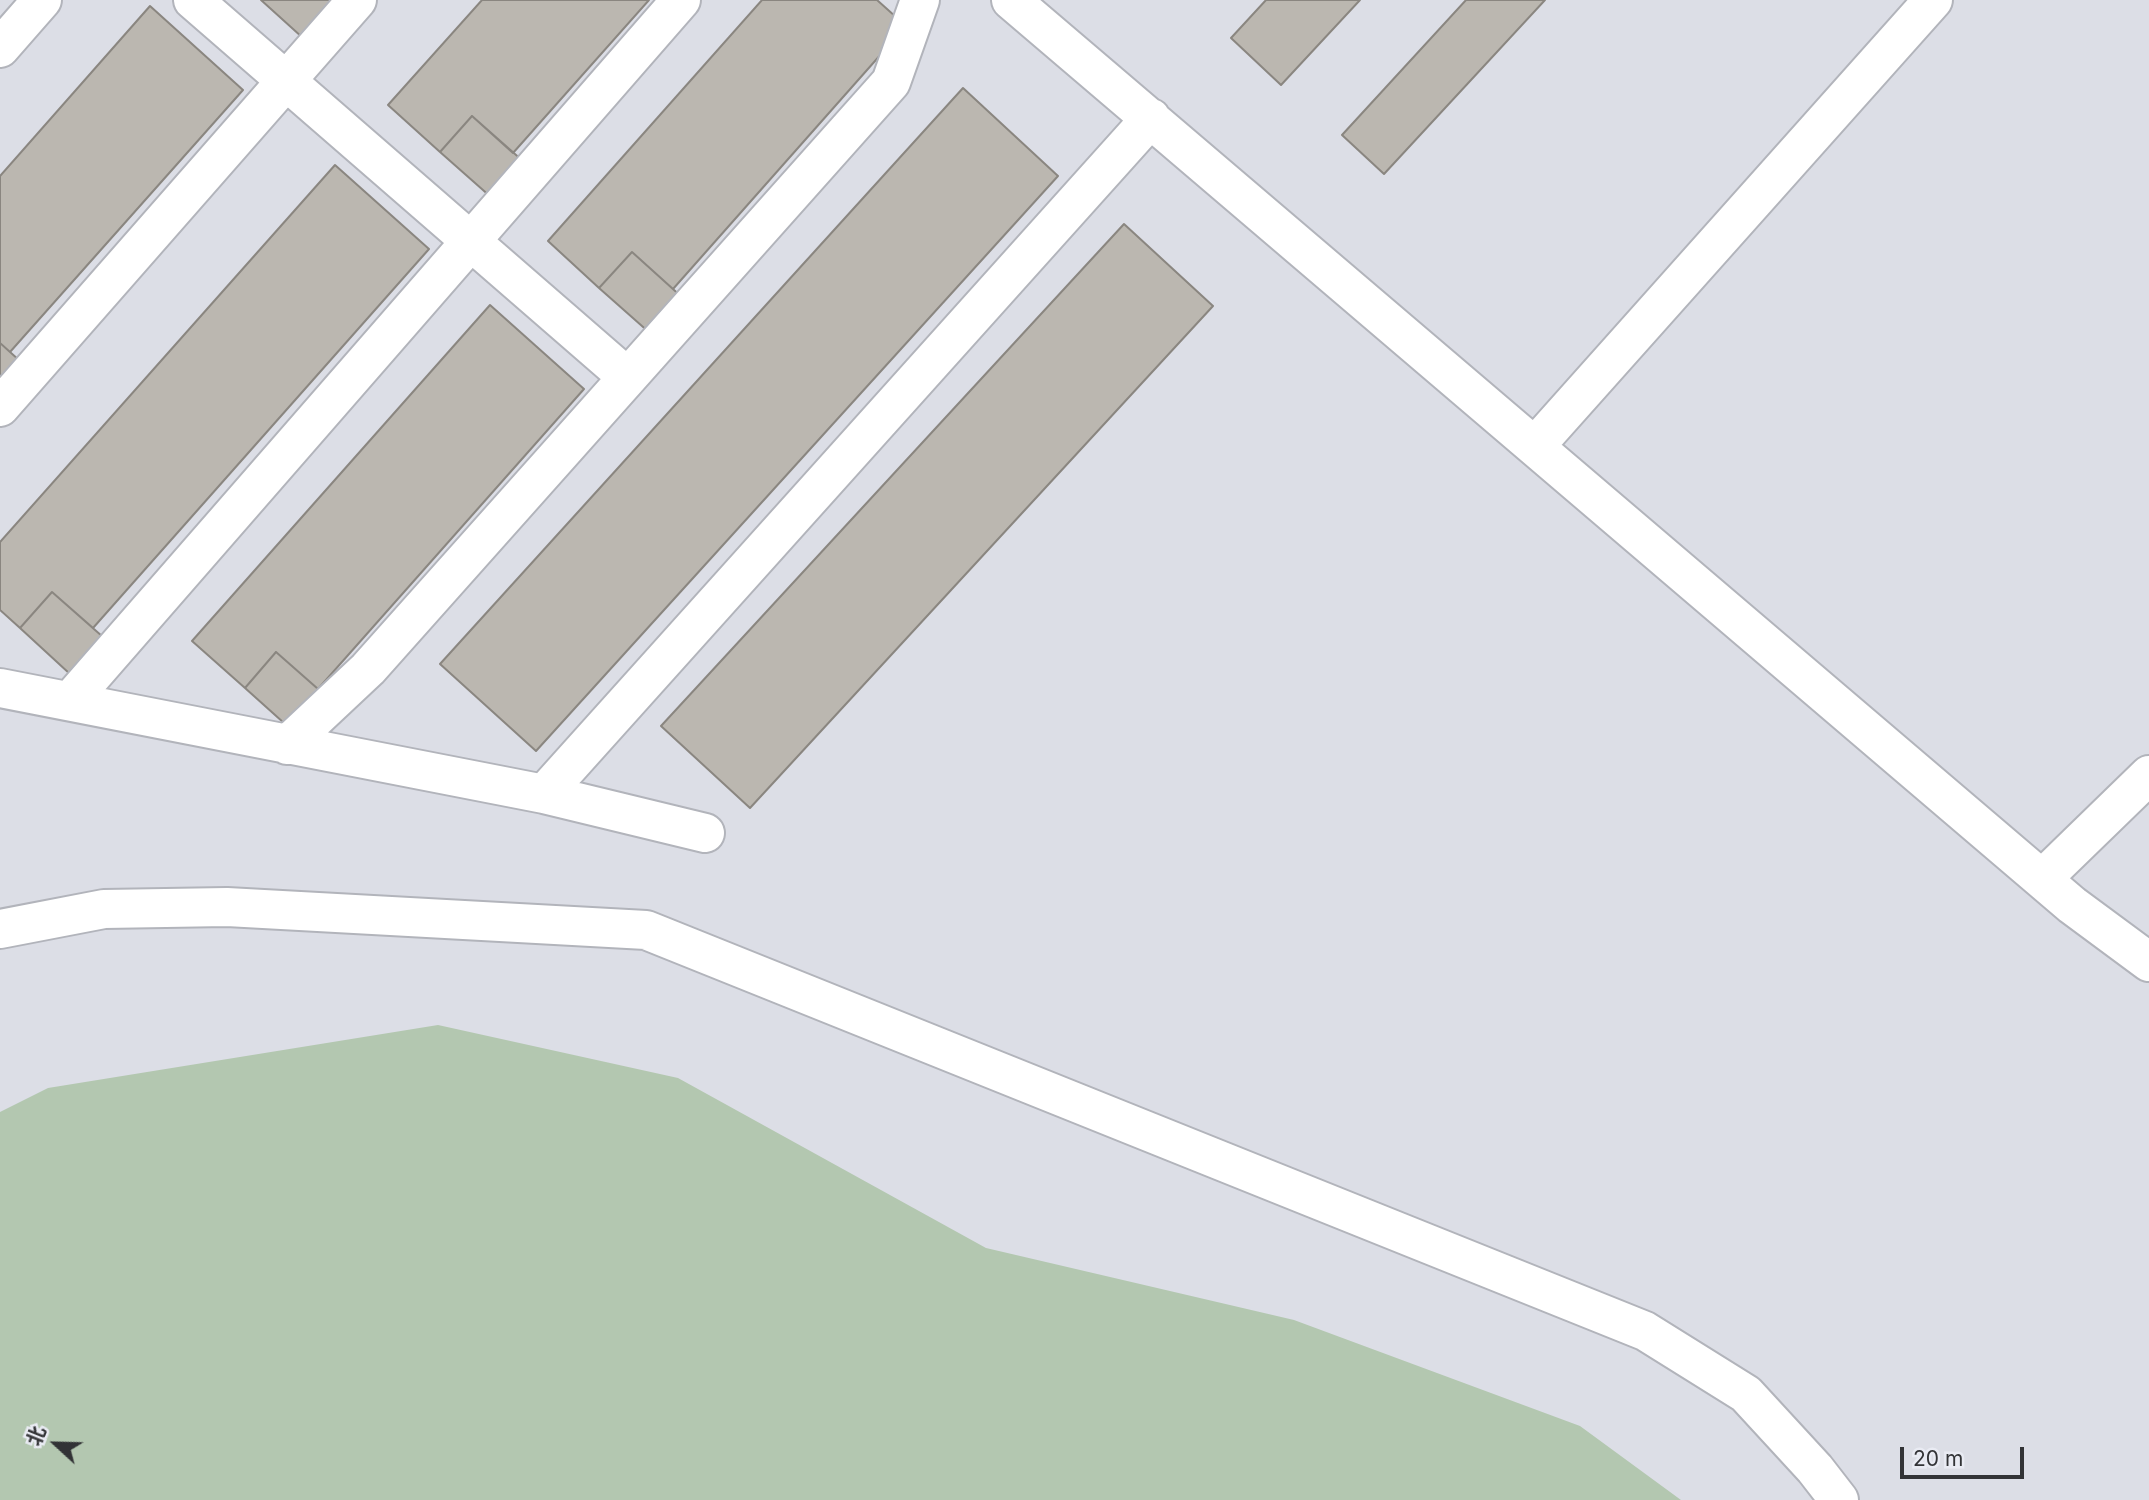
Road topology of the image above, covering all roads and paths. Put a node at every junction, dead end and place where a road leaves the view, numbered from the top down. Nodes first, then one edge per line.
1 (42, 0) edge
2 (193, 0) edge
3 (357, 0) edge
4 (681, 0) edge
5 (920, 0) edge
6 (1012, 0) edge
7 (1933, 0) edge
8 (0, 48) edge
9 (286, 81) junction
10 (1152, 118) junction
11 (470, 243) junction
12 (626, 376) junction
13 (0, 407) edge
14 (1536, 445) junction
15 (0, 688) edge
16 (70, 701) junction
17 (287, 745) junction
18 (2149, 775) edge
19 (544, 794) junction
20 (705, 832) dead end
21 (2042, 879) junction
22 (0, 929) edge
23 (2149, 962) edge
24 (1839, 1500) edge

1 - 8 street
2 - 9 street
3 - 9 street
4 - 11 street
5 - 12 street
6 - 10 street
7 - 14 street
9 - 11 street
9 - 13 street
10 - 14 street
10 - 19 street
11 - 12 street
11 - 16 street
12 - 17 street
14 - 21 street
15 - 16 street
16 - 17 street
17 - 19 street
18 - 21 street
19 - 20 street
21 - 23 street
22 - 24 street

